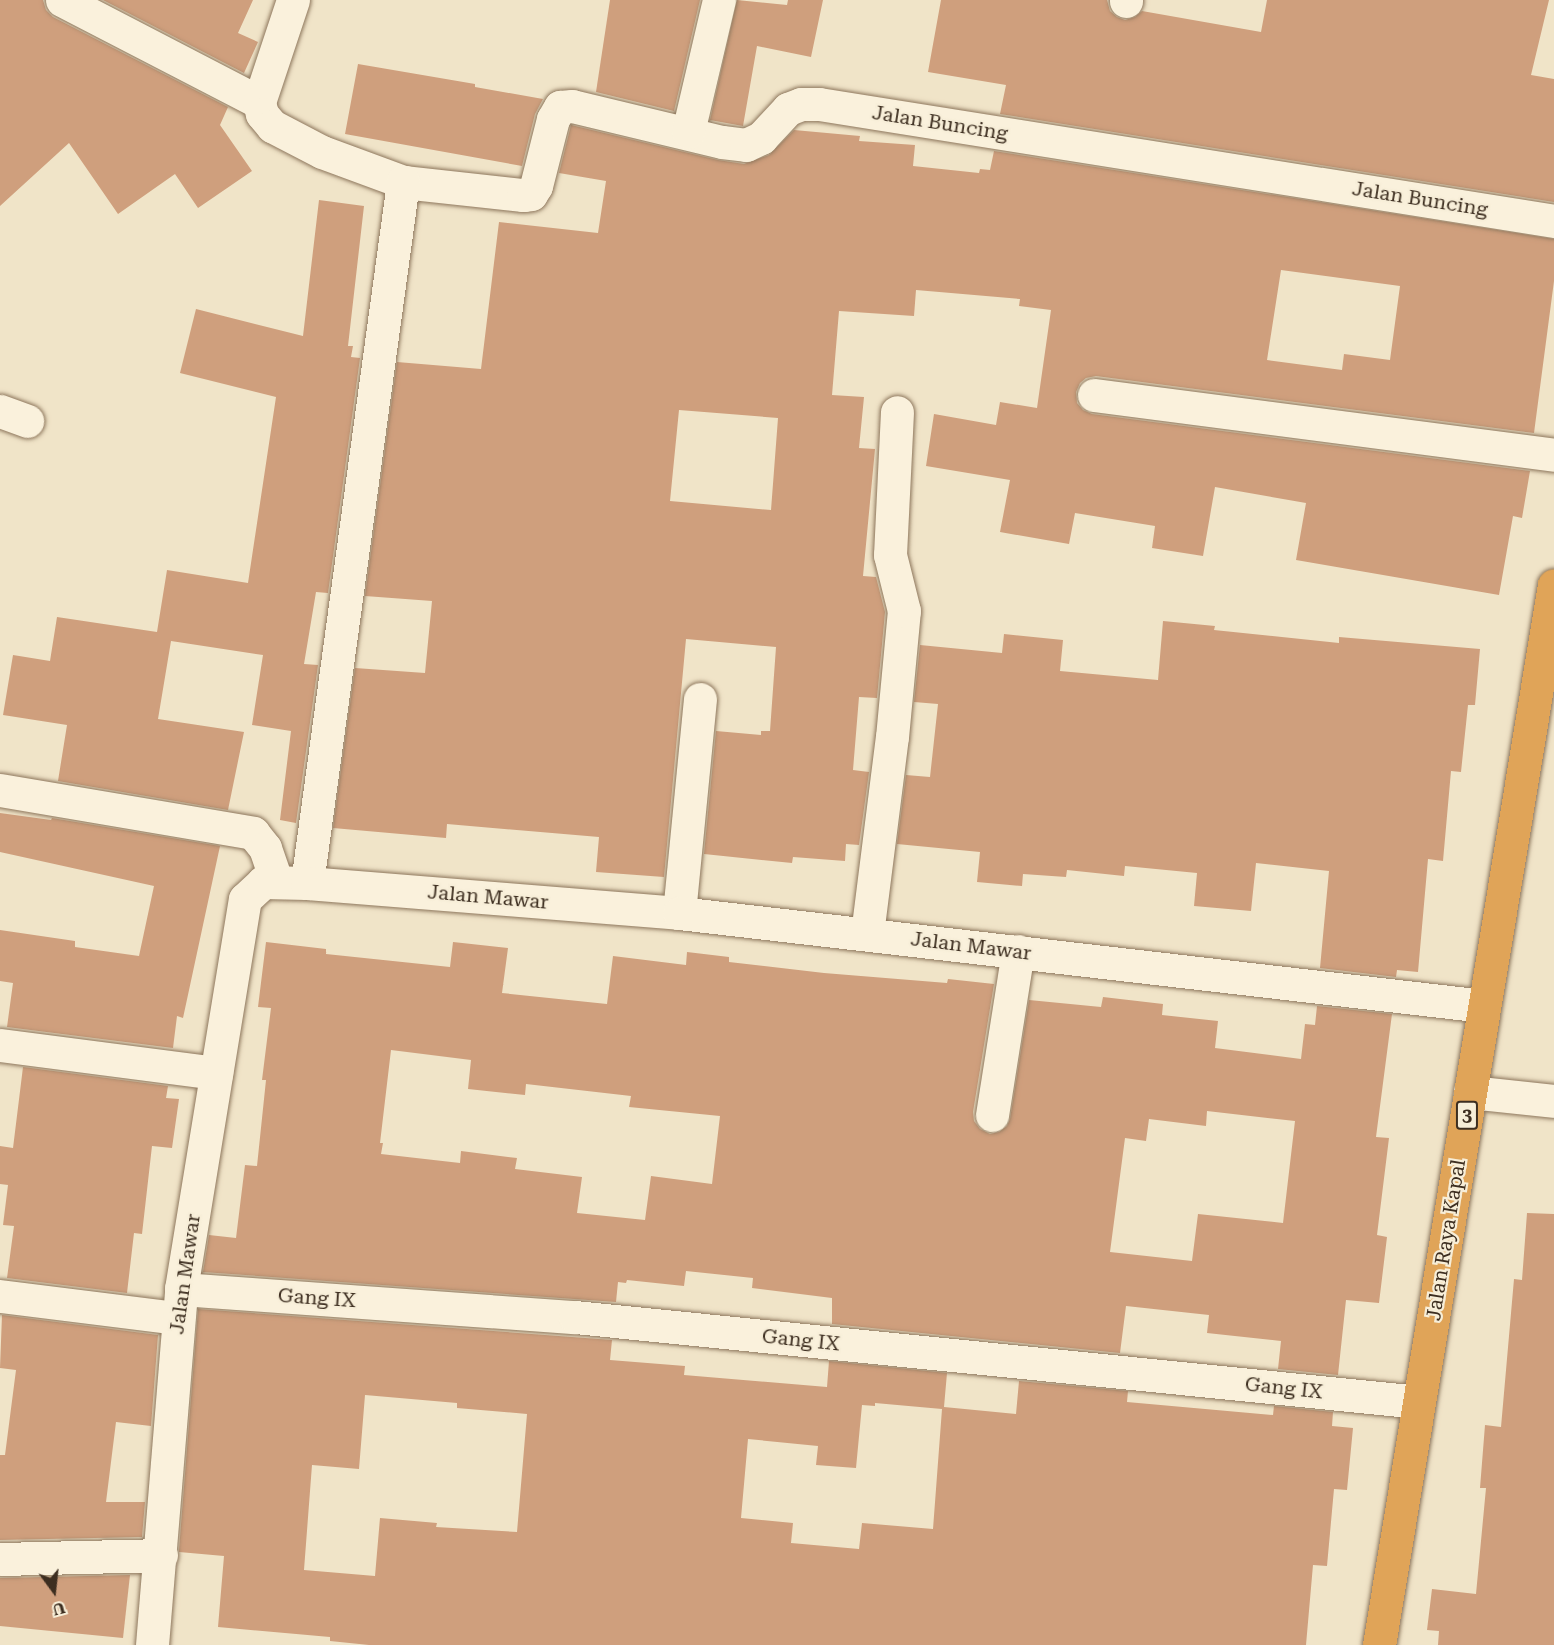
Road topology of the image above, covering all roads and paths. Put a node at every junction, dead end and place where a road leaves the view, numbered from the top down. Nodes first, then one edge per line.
1 (62, 0) edge
2 (293, 0) edge
3 (719, 0) edge
4 (266, 114) junction
5 (688, 132) junction
6 (404, 182) junction
7 (1554, 221) edge
8 (1094, 395) dead end
9 (897, 412) dead end
10 (1554, 455) edge
11 (1554, 585) edge
12 (700, 699) dead end
13 (0, 790) edge
14 (292, 882) junction
15 (679, 913) junction
16 (867, 934) junction
17 (1018, 951) junction
18 (1485, 1006) junction
19 (0, 1045) edge
20 (216, 1073) junction
21 (1470, 1092) junction
22 (1554, 1101) edge
23 (992, 1115) dead end
24 (0, 1296) edge
25 (179, 1303) junction
26 (1419, 1402) junction
27 (161, 1555) junction
28 (0, 1559) edge
29 (152, 1645) edge
30 (1379, 1645) edge

1 - 4 street
2 - 4 street
3 - 5 street
4 - 6 street
5 - 6 street, Jalan Buncing
5 - 7 street, Jalan Buncing
6 - 14 street
8 - 10 street
9 - 16 street
11 - 18 highway, Jalan Raya Kapal / 3
12 - 15 street
13 - 14 street
14 - 15 street, Jalan Mawar
14 - 20 street, Jalan Mawar
15 - 16 street, Jalan Mawar
16 - 17 street, Jalan Mawar
17 - 18 street, Jalan Mawar
17 - 23 street
18 - 21 highway, Jalan Raya Kapal / 3
19 - 20 street
20 - 25 street, Jalan Mawar
21 - 22 street
21 - 26 highway, Jalan Raya Kapal / 3
24 - 25 street, Gang IX
25 - 26 street, Gang IX
25 - 27 street, Jalan Mawar
26 - 30 highway, Jalan Raya Kapal / 3
27 - 28 street
27 - 29 street, Jalan Mawar

